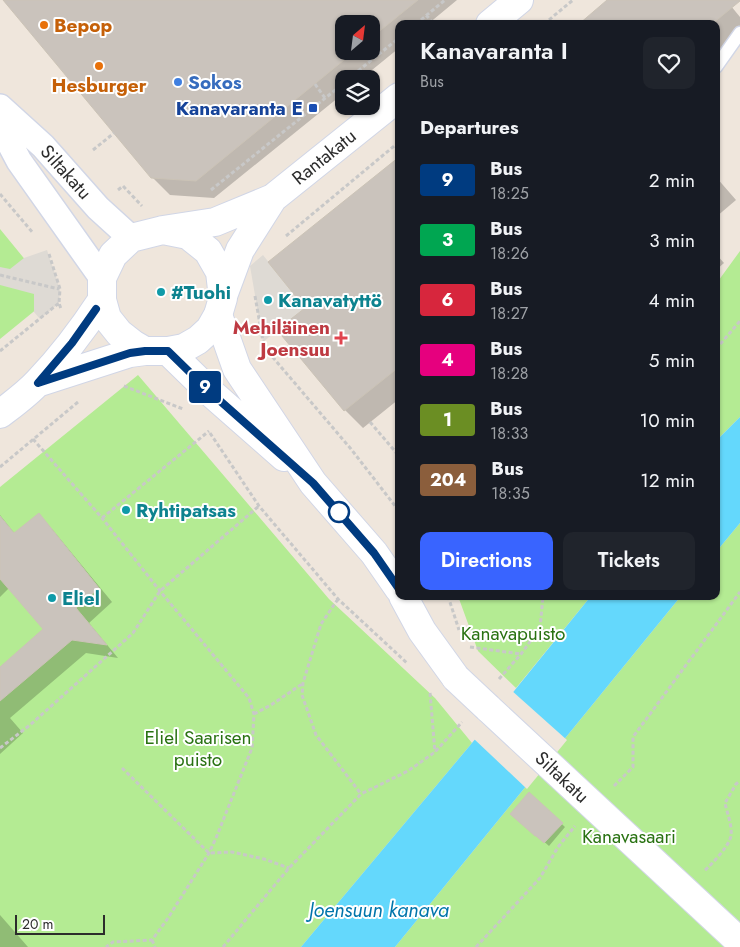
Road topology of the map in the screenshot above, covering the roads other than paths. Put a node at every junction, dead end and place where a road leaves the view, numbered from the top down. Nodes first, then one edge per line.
1 (519, 0) edge
2 (495, 20) edge
3 (740, 33) edge
4 (720, 61) edge
5 (395, 100) edge
6 (0, 107) edge
7 (0, 125) edge
8 (273, 198) junction
9 (163, 230) junction
10 (131, 238) junction
11 (102, 289) junction
12 (221, 306) junction
13 (156, 351) junction
14 (38, 383) junction
15 (0, 414) edge
16 (313, 483) junction
17 (395, 583) edge
18 (404, 600) edge
19 (734, 937) edge

1 - 2 main road
3 - 4 lane
5 - 8 main road, Rantakatu
6 - 10 street, Siltakatu
7 - 11 street, Siltakatu
8 - 9 main road, Rantakatu
8 - 12 main road, Rantakatu
9 - 10 main road
9 - 12 main road
10 - 11 main road
11 - 13 main road
11 - 14 main road
12 - 13 main road
12 - 16 main road
13 - 14 main road
13 - 16 main road
14 - 15 main road
16 - 17 main road
18 - 19 main road, Siltakatu, bridge

